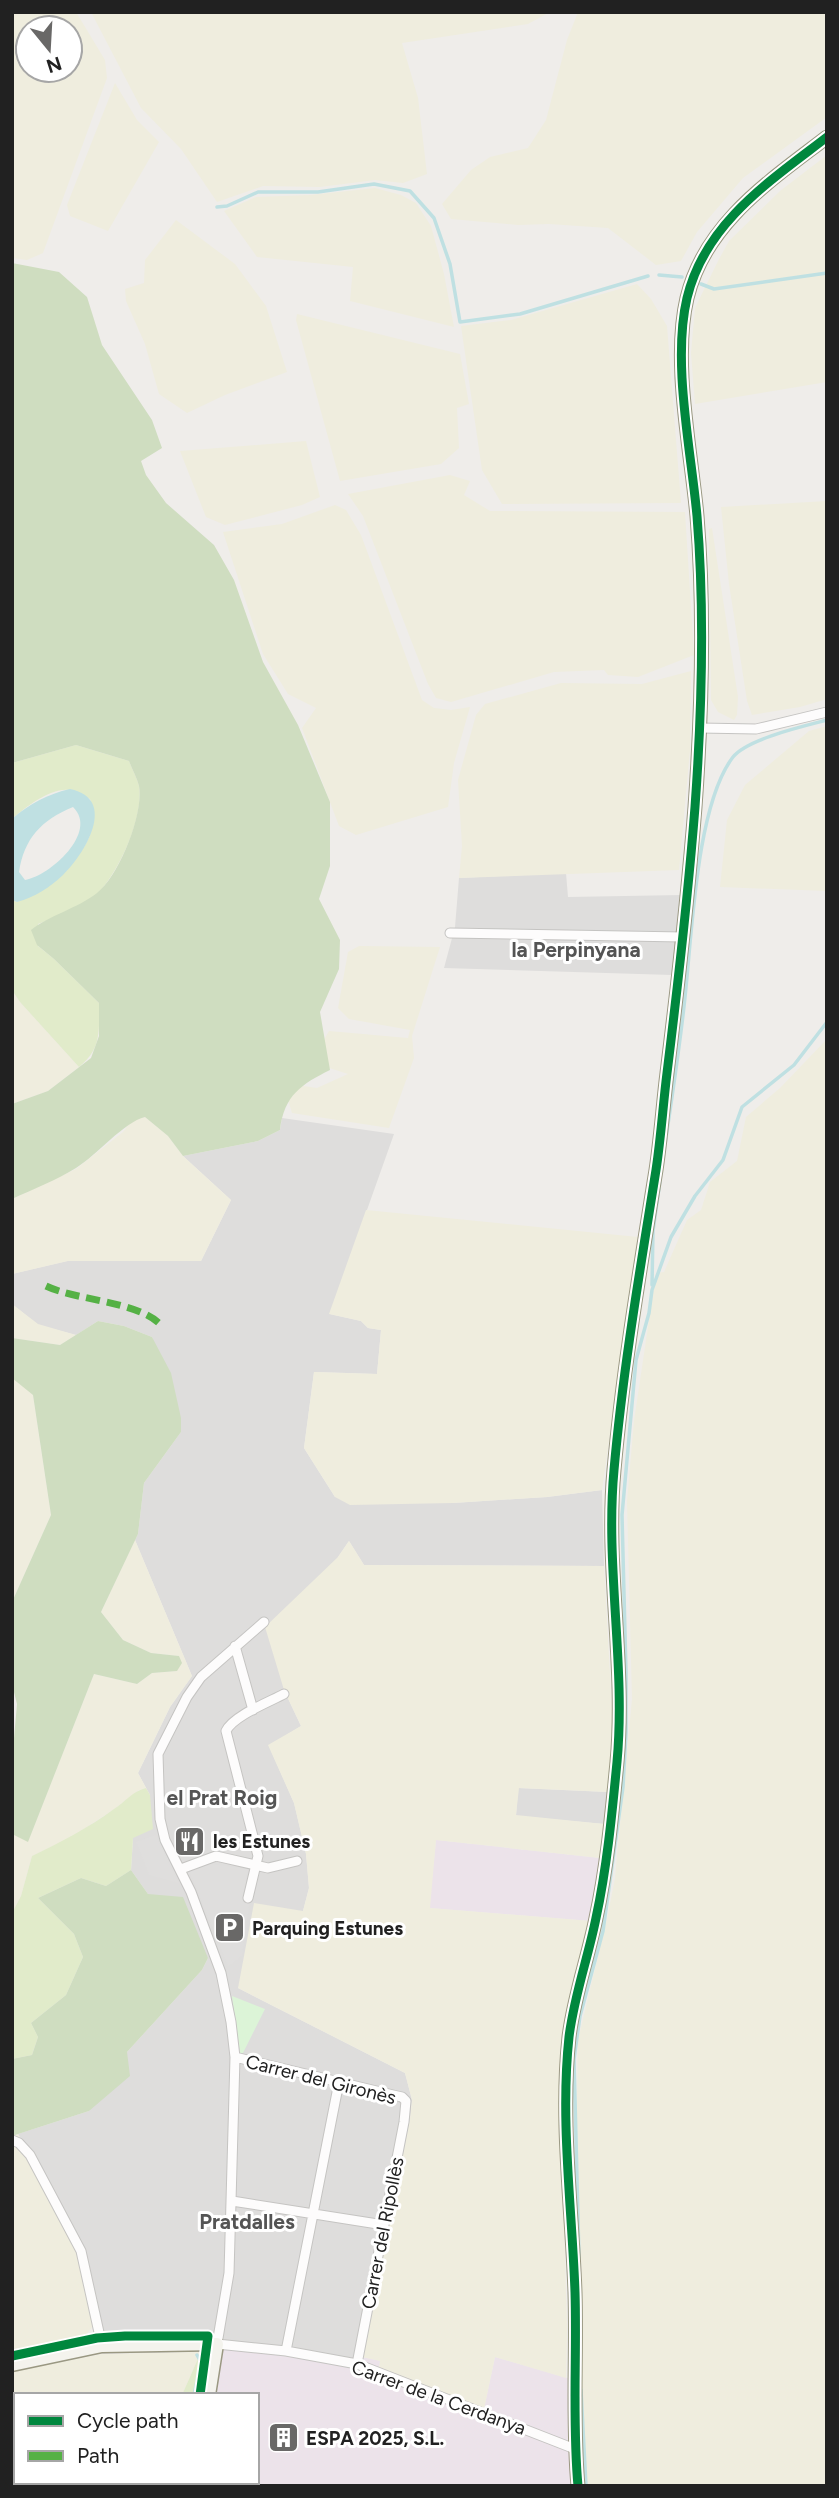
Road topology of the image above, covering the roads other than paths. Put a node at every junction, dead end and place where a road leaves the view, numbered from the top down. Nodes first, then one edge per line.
1 (827, 137) edge
2 (827, 712) edge
3 (700, 728) junction
4 (450, 933) dead end
5 (683, 937) junction
6 (264, 1622) dead end
7 (235, 1646) junction
8 (284, 1694) dead end
9 (253, 1710) junction
10 (297, 1861) dead end
11 (254, 1865) junction
12 (181, 1869) junction
13 (248, 1898) dead end
14 (235, 2057) junction
15 (339, 2082) junction
16 (405, 2101) joint
17 (12, 2140) edge
18 (232, 2201) junction
19 (313, 2212) junction
20 (384, 2225) junction
21 (217, 2344) junction
22 (102, 2346) junction
23 (286, 2351) junction
24 (357, 2364) junction
25 (12, 2365) edge
26 (209, 2393) edge
27 (575, 2449) junction
28 (578, 2486) edge

1 - 3 street
2 - 3 street
3 - 5 street
4 - 5 street
5 - 27 street
6 - 7 street
7 - 9 street
7 - 12 street
8 - 9 street
9 - 11 street
10 - 11 street
11 - 12 street
11 - 13 street
12 - 14 street
14 - 15 street, Carrer del Gironès
14 - 18 street
15 - 16 street, Carrer del Gironès
15 - 19 street
16 - 20 street, Carrer del Ripollès
17 - 22 street
18 - 19 street
18 - 21 street
19 - 20 street
19 - 23 street
20 - 24 street, Carrer del Ripollès
21 - 22 street
21 - 23 street, Carrer de la Cerdanya
21 - 26 street
22 - 25 street
23 - 24 street, Carrer de la Cerdanya
24 - 27 street, Carrer de la Cerdanya
27 - 28 street

